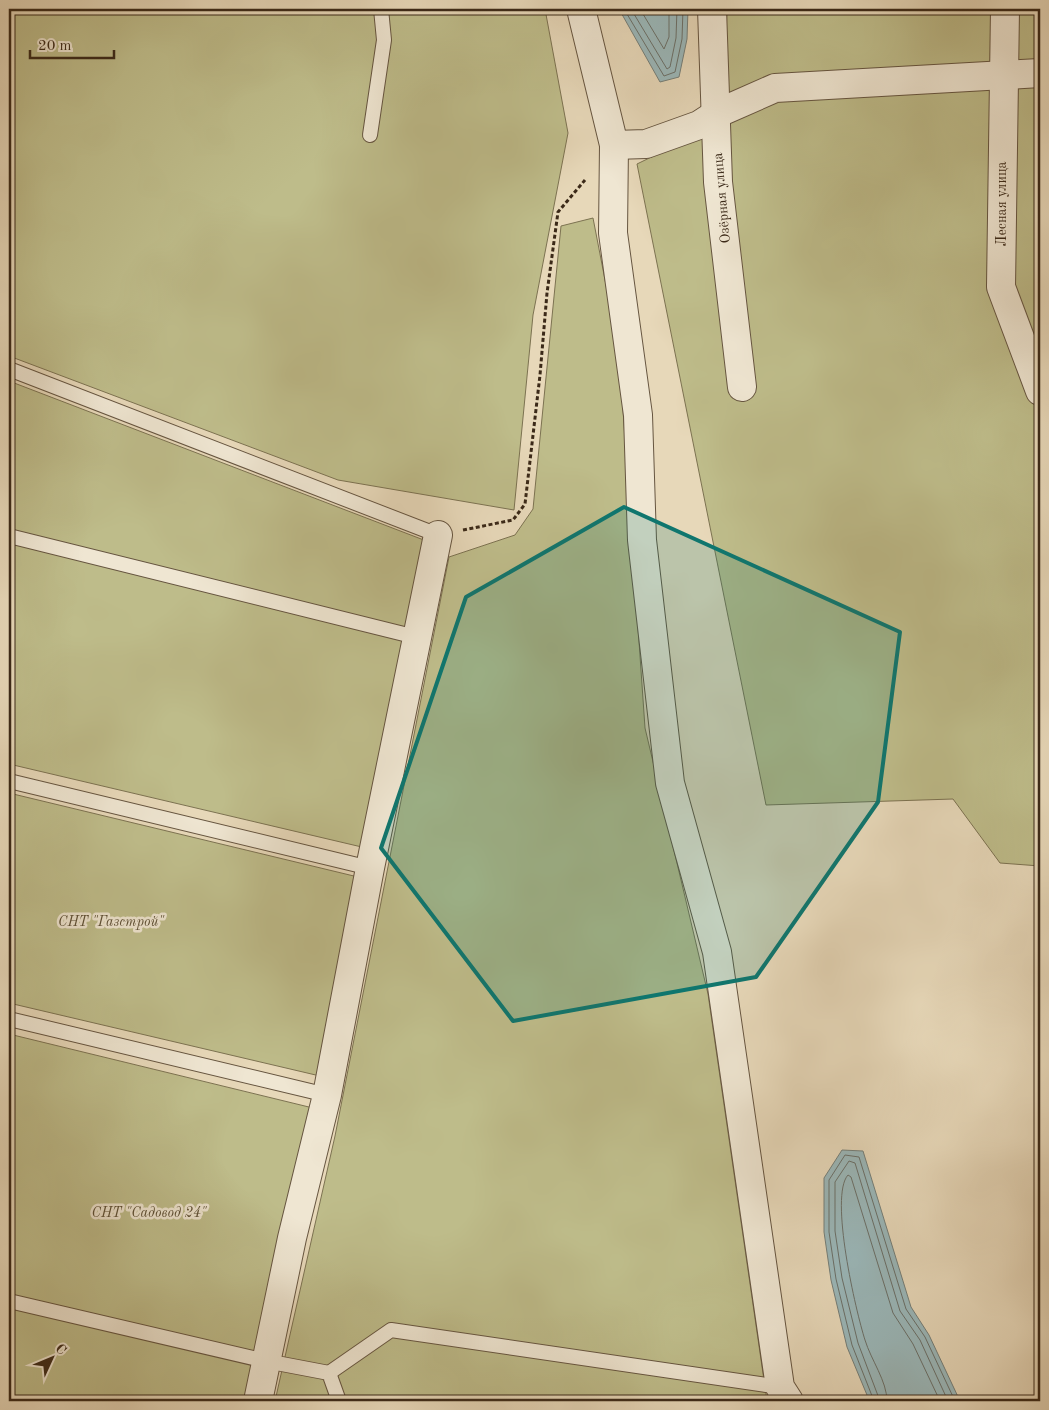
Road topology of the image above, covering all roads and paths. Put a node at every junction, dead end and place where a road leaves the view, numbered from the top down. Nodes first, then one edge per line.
1 (381, 9) edge
2 (581, 9) edge
3 (712, 9) edge
4 (1005, 9) edge
5 (1040, 73) edge
6 (1002, 77) junction
7 (716, 114) junction
8 (370, 135) dead end
9 (614, 145) junction
10 (9, 369) edge
11 (742, 387) dead end
12 (1040, 391) edge
13 (438, 535) junction
14 (9, 536) edge
15 (416, 637) junction
16 (9, 781) edge
17 (370, 868) junction
18 (9, 1019) edge
19 (327, 1094) junction
20 (9, 1300) edge
21 (266, 1361) junction
22 (329, 1373) junction
23 (785, 1394) edge
24 (258, 1401) edge
25 (339, 1401) edge

1 - 8 lane
2 - 9 street
3 - 7 street, Озёрная улица
4 - 6 street, Лесная улица
5 - 6 street
6 - 7 street
6 - 12 street, Лесная улица
7 - 9 street
7 - 11 street, Озёрная улица
9 - 13 path
9 - 23 street
10 - 13 lane
13 - 15 street
14 - 15 lane
15 - 17 street
16 - 17 lane
17 - 19 street
18 - 19 lane
19 - 21 street
20 - 21 lane
21 - 22 lane
21 - 24 street
22 - 23 lane
22 - 25 lane

